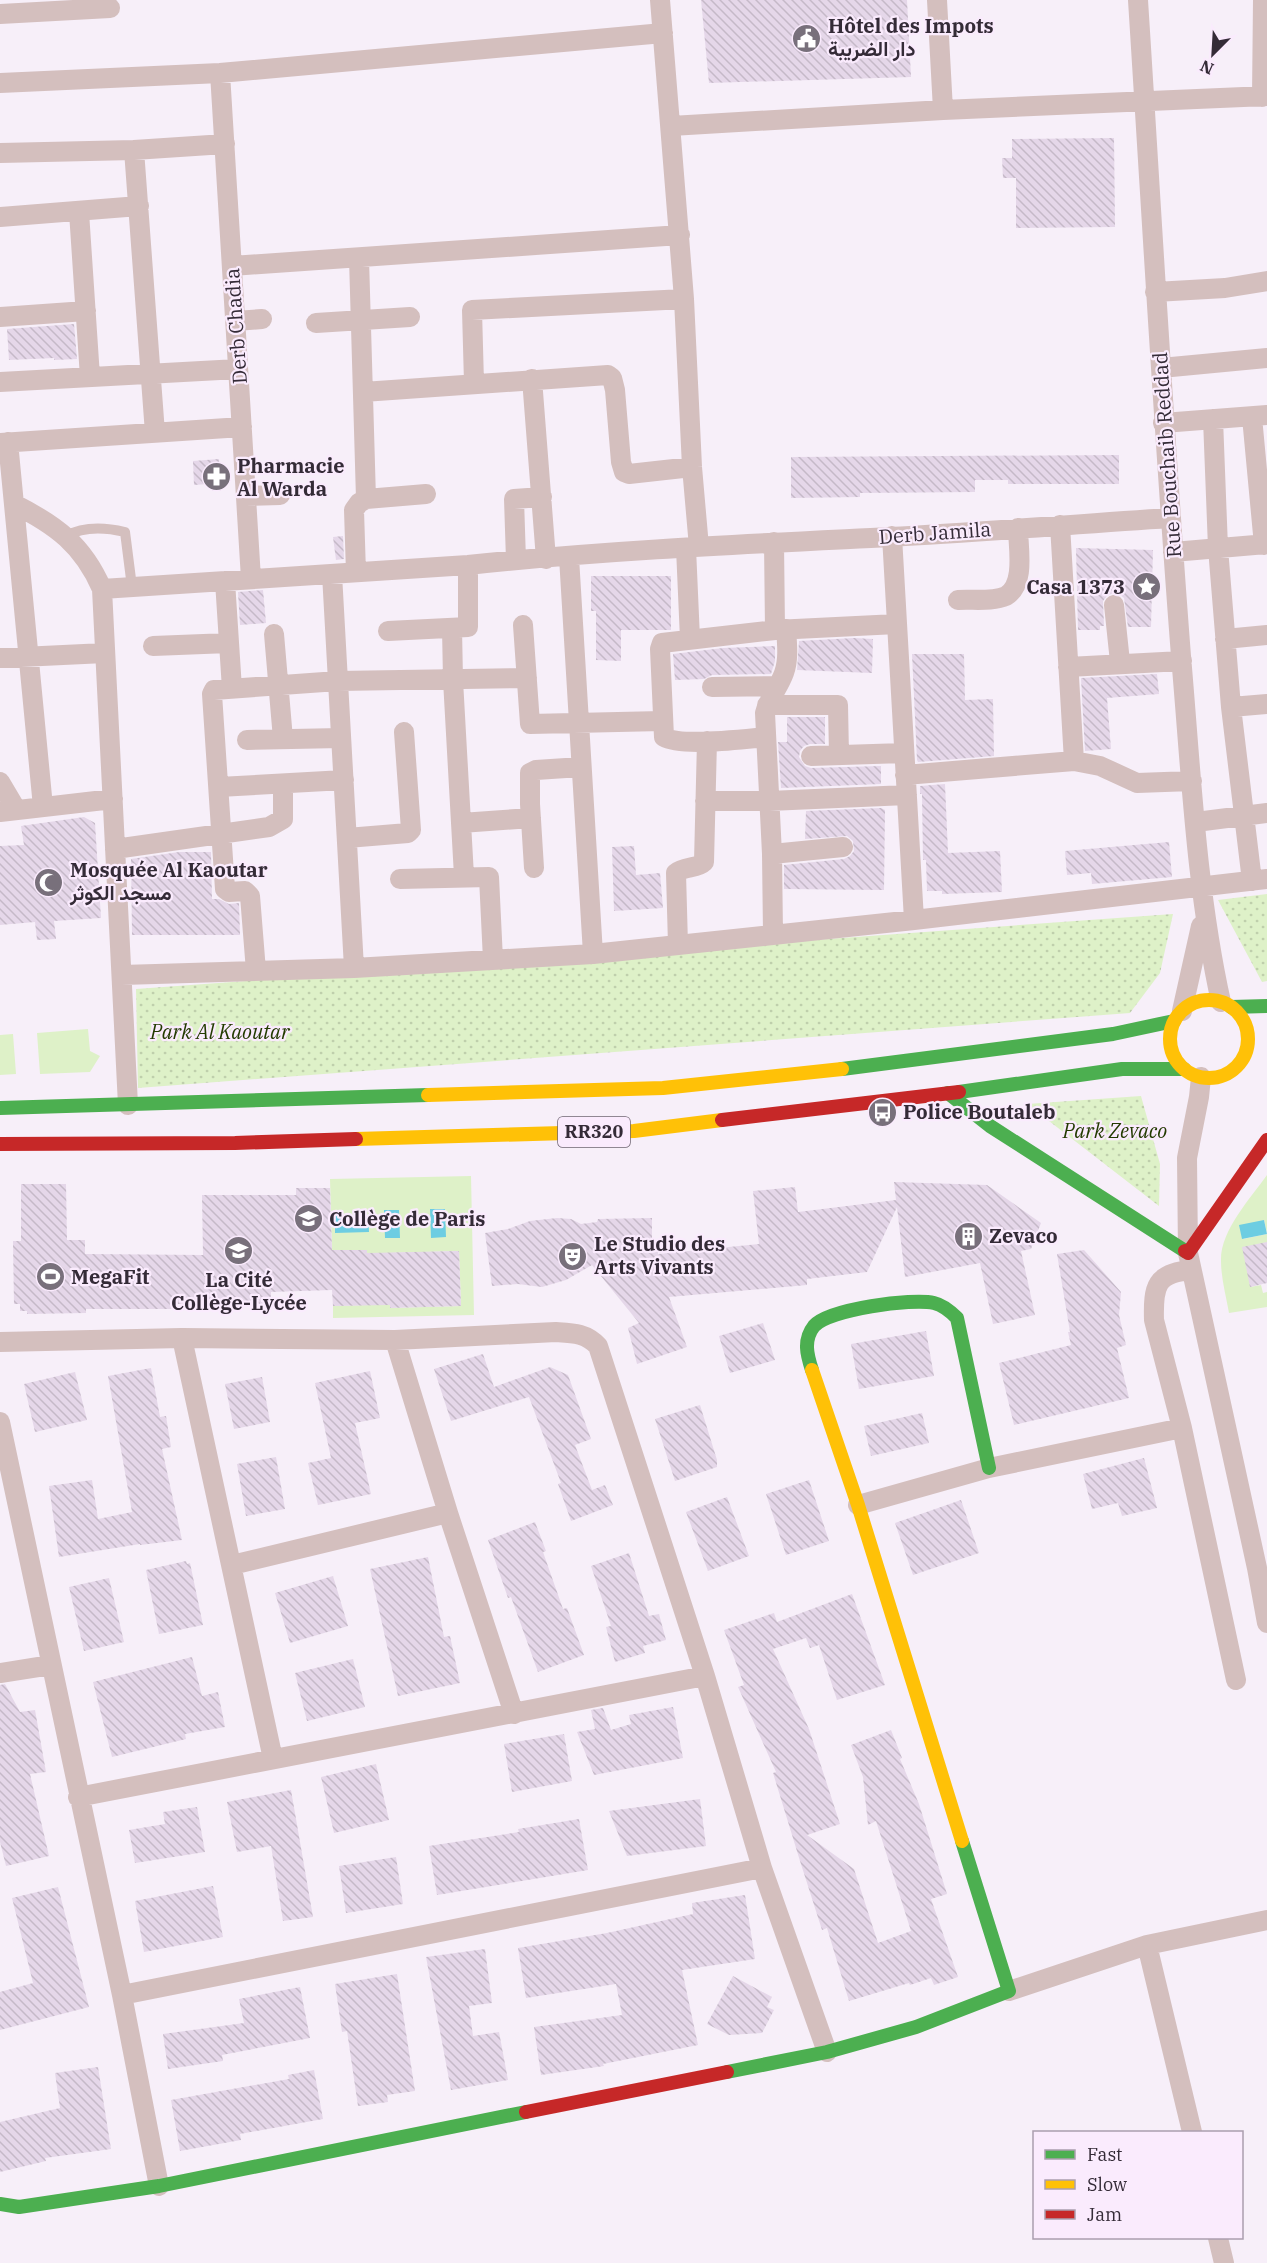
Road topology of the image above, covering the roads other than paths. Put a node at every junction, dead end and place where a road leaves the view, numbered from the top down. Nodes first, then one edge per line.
1 (660, 0) edge
2 (937, 0) edge
3 (1138, 0) edge
4 (1263, 0) edge
5 (37, 6) edge
6 (110, 8) dead end
7 (0, 14) edge
8 (663, 33) junction
9 (220, 73) junction
10 (0, 83) edge
11 (1265, 97) edge
12 (1145, 101) junction
13 (943, 110) junction
14 (671, 126) junction
15 (225, 144) junction
16 (135, 150) junction
17 (0, 153) edge
18 (139, 206) junction
19 (79, 212) junction
20 (0, 218) edge
21 (680, 235) junction
22 (359, 258) junction
23 (232, 266) junction
24 (1264, 281) edge
25 (1155, 292) junction
26 (684, 299) junction
27 (86, 311) junction
28 (0, 317) edge
29 (410, 317) dead end
30 (262, 319) dead end
31 (236, 321) junction
32 (361, 321) junction
33 (316, 323) dead end
34 (1267, 358) edge
35 (1161, 368) junction
36 (238, 369) junction
37 (150, 374) junction
38 (90, 377) junction
39 (532, 379) junction
40 (0, 382) edge
41 (474, 383) junction
42 (363, 392) junction
43 (1260, 416) edge
44 (1213, 419) junction
45 (1163, 423) junction
46 (242, 427) junction
47 (155, 433) junction
48 (4, 442) edge
49 (692, 467) junction
50 (426, 494) dead end
51 (280, 495) dead end
52 (246, 496) junction
53 (542, 497) junction
54 (366, 499) junction
55 (14, 504) junction
56 (1170, 518) junction
57 (1060, 525) junction
58 (1018, 528) junction
59 (892, 536) junction
60 (66, 537) junction
61 (774, 542) junction
62 (1265, 545) edge
63 (693, 547) junction
64 (1218, 549) junction
65 (1173, 552) junction
66 (569, 557) junction
67 (546, 559) junction
68 (516, 560) junction
69 (468, 565) junction
70 (356, 573) junction
71 (332, 574) junction
72 (251, 579) junction
73 (225, 581) junction
74 (132, 587) junction
75 (102, 589) junction
76 (958, 600) dead end
77 (1114, 605) dead end
78 (897, 624) junction
79 (523, 625) dead end
80 (452, 628) junction
81 (781, 629) junction
82 (388, 631) dead end
83 (274, 634) dead end
84 (1267, 635) edge
85 (690, 639) junction
86 (1225, 639) junction
87 (229, 643) junction
88 (153, 646) dead end
89 (105, 653) junction
90 (28, 656) junction
91 (0, 658) edge
92 (1182, 661) junction
93 (1120, 662) junction
94 (1068, 667) junction
95 (527, 678) junction
96 (453, 680) junction
97 (338, 681) junction
98 (278, 686) junction
99 (777, 686) junction
100 (712, 687) dead end
101 (232, 689) junction
102 (1267, 704) edge
103 (767, 705) junction
104 (1231, 707) junction
105 (662, 721) junction
106 (579, 723) junction
107 (404, 732) dead end
108 (766, 737) junction
109 (341, 738) junction
110 (283, 739) junction
111 (248, 740) dead end
112 (707, 741) junction
113 (904, 753) junction
114 (839, 755) junction
115 (811, 756) dead end
116 (1074, 760) junction
117 (581, 767) junction
118 (905, 774) junction
119 (344, 780) junction
120 (1192, 781) junction
121 (0, 782) edge
122 (283, 784) junction
123 (219, 787) junction
124 (907, 795) junction
125 (113, 799) junction
126 (705, 801) junction
127 (769, 801) junction
128 (43, 807) junction
129 (8, 811) edge
130 (1267, 813) edge
131 (1244, 815) junction
132 (531, 818) junction
133 (1196, 822) junction
134 (461, 823) junction
135 (222, 835) junction
136 (347, 838) junction
137 (843, 848) dead end
138 (115, 849) junction
139 (772, 854) junction
140 (534, 868) dead end
141 (464, 876) junction
142 (400, 879) dead end
143 (1259, 880) edge
144 (1202, 888) junction
145 (1204, 909) junction
146 (914, 920) junction
147 (774, 934) junction
148 (678, 945) junction
149 (593, 954) junction
150 (493, 960) junction
151 (354, 968) junction
152 (256, 971) junction
153 (122, 975) junction
154 (1226, 1005) junction
155 (1267, 1006) edge
156 (1178, 1016) junction
157 (1258, 1056) dead end
158 (1240, 1063) junction
159 (1193, 1073) junction
160 (948, 1093) junction
161 (128, 1105) junction
162 (0, 1108) edge
163 (1267, 1140) edge
164 (0, 1144) edge
165 (1190, 1262) junction
166 (182, 1338) junction
167 (395, 1340) junction
168 (0, 1342) edge
169 (0, 1422) edge
170 (1182, 1428) junction
171 (988, 1468) junction
172 (858, 1505) junction
173 (448, 1513) junction
174 (232, 1565) junction
175 (1262, 1567) edge
176 (1267, 1623) edge
177 (51, 1665) junction
178 (0, 1673) edge
179 (705, 1676) junction
180 (1236, 1680) dead end
181 (514, 1714) junction
182 (273, 1759) junction
183 (78, 1797) junction
184 (762, 1868) junction
185 (1267, 1920) edge
186 (1147, 1945) junction
187 (1009, 1991) junction
188 (122, 1995) junction
189 (827, 2052) junction
190 (1192, 2131) edge
191 (159, 2186) junction
192 (0, 2204) edge
193 (1218, 2239) edge
194 (1224, 2263) edge

1 - 8 street
2 - 13 street
3 - 12 street, Rue Bouchaib Reddad
4 - 11 street
5 - 6 street
5 - 7 street
8 - 9 street
8 - 14 street
9 - 10 street
9 - 15 street, Derb Chadia
11 - 12 street
12 - 13 street
12 - 25 street, Rue Bouchaib Reddad
13 - 14 street
14 - 21 street
15 - 16 street
15 - 23 street, Derb Chadia
16 - 17 street
16 - 18 street
18 - 19 street
18 - 37 street
19 - 20 street
19 - 27 street
21 - 22 street
21 - 26 street
22 - 23 street
22 - 32 street
23 - 31 street, Derb Chadia
24 - 25 street
25 - 35 street, Rue Bouchaib Reddad
26 - 41 street
26 - 49 street
27 - 28 street
27 - 38 street
29 - 32 street
30 - 31 street
31 - 36 street, Derb Chadia
32 - 33 street
32 - 42 street
34 - 35 street
35 - 45 street, Rue Bouchaib Reddad
36 - 37 street
36 - 46 street, Derb Chadia
37 - 38 street
37 - 47 street
38 - 40 street
39 - 41 street
39 - 49 street
39 - 53 street
41 - 42 street
42 - 54 street
43 - 44 street
43 - 62 street
44 - 45 street
44 - 64 street
45 - 56 street, Rue Bouchaib Reddad
46 - 47 street
46 - 52 street, Derb Chadia
47 - 48 street
48 - 55 street
49 - 63 street
50 - 54 street
51 - 52 street
52 - 72 street, Derb Chadia
53 - 67 street
53 - 68 street
54 - 70 street
55 - 60 street
55 - 90 street
56 - 57 street, Derb Jamila
56 - 65 street, Rue Bouchaib Reddad
57 - 58 street, Derb Jamila
57 - 94 street
58 - 59 street, Derb Jamila
58 - 76 street
59 - 61 street, Derb Jamila
59 - 78 street
60 - 74 lane
60 - 75 street
61 - 63 street, Derb Jamila
61 - 81 street
62 - 64 street
63 - 66 street
63 - 85 street
64 - 65 street
64 - 86 street
65 - 92 street, Rue Bouchaib Reddad
66 - 67 street
66 - 106 street
67 - 68 street
68 - 69 street
69 - 70 street
69 - 80 street
70 - 71 street
71 - 72 street
71 - 97 street
72 - 73 street
73 - 74 street
73 - 87 street
74 - 75 street
75 - 89 street
77 - 93 street
78 - 81 street
78 - 113 street
79 - 95 street
80 - 82 street
80 - 96 street
81 - 85 street
81 - 99 street
83 - 98 street
84 - 86 street
85 - 105 street
86 - 104 street
87 - 88 street
87 - 101 street
89 - 90 street
89 - 125 street
90 - 91 street
90 - 128 street
92 - 93 street
92 - 120 street, Rue Bouchaib Reddad
93 - 94 street
94 - 116 street
95 - 96 street
95 - 106 street
96 - 97 street
96 - 134 street
97 - 98 street
97 - 109 street
98 - 101 street
98 - 110 street
99 - 100 street
99 - 103 street
101 - 123 street
102 - 104 street
103 - 108 street
103 - 114 street
104 - 131 street
105 - 106 street
105 - 112 street
106 - 117 street
107 - 136 street
108 - 112 street
108 - 127 street
109 - 110 street
109 - 119 street
110 - 111 street
112 - 126 street
113 - 114 street
113 - 118 street
114 - 115 street
116 - 118 street
116 - 120 street
117 - 132 street
117 - 149 street
118 - 124 street
119 - 122 street
119 - 136 street
120 - 133 street, Rue Bouchaib Reddad
121 - 129 street
122 - 123 street
122 - 135 street
123 - 135 street
124 - 127 street
124 - 146 street
125 - 128 street
125 - 138 street
126 - 127 street
126 - 148 street
127 - 139 street
128 - 129 street
130 - 131 street
131 - 133 street
131 - 143 street
132 - 134 street
132 - 140 street
133 - 144 street, Rue Bouchaib Reddad
134 - 141 street
135 - 138 street
135 - 152 street
136 - 151 street
137 - 139 street
138 - 153 street
139 - 147 street
141 - 142 street
141 - 150 street
143 - 144 street
144 - 145 street, Rue Bouchaib Reddad
144 - 146 street
145 - 154 street, Rue Bouchaib Reddad
145 - 156 street, Rue Bouchaib Reddad
146 - 147 street
147 - 148 street
148 - 149 street
149 - 150 street
150 - 151 street
151 - 152 street
152 - 153 street
153 - 161 street
154 - 155 main road, RR320
154 - 156 main road, RR320
154 - 158 main road
156 - 159 main road
156 - 161 main road, RR320
157 - 158 main road, RR320
158 - 159 main road, RR320
159 - 160 main road, RR320
159 - 165 street
160 - 164 main road, RR320
160 - 165 main road
161 - 162 main road, RR320
163 - 165 main road
165 - 170 street
165 - 175 street
166 - 167 street
166 - 168 street
166 - 174 street
167 - 173 street
167 - 179 street
169 - 177 street
170 - 171 street
170 - 180 street
171 - 172 street
171 - 172 main road
172 - 187 main road
173 - 174 street
173 - 181 street
174 - 182 street
175 - 176 street
177 - 178 street
177 - 183 street
179 - 181 street
179 - 184 street
181 - 182 street
182 - 183 street
183 - 188 street
184 - 188 street
184 - 189 street
185 - 186 street
186 - 187 street
186 - 190 street
187 - 189 main road
188 - 191 street
189 - 191 main road
191 - 192 main road
193 - 194 street

